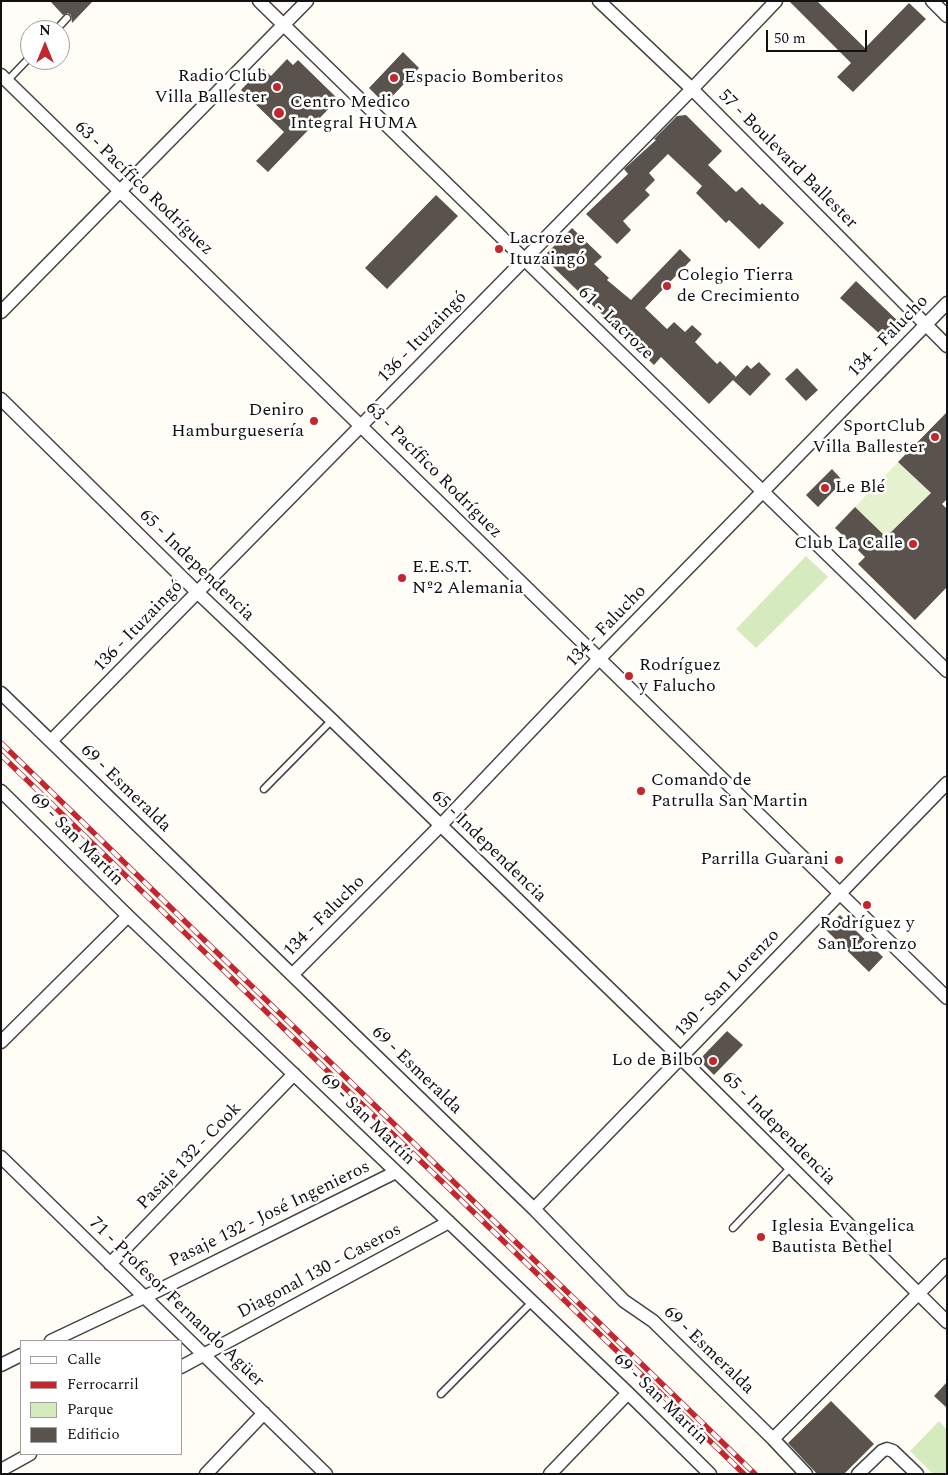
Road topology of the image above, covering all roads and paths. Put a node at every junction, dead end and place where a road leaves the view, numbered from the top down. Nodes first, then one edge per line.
1 (259, 1) edge
2 (307, 1) edge
3 (599, 1) edge
4 (776, 1) edge
5 (932, 1) edge
6 (947, 16) edge
7 (284, 26) junction
8 (20, 64) edge
9 (4, 78) edge
10 (692, 89) junction
11 (120, 191) junction
12 (524, 259) junction
13 (947, 303) edge
14 (1, 312) edge
15 (925, 325) junction
16 (947, 346) edge
17 (1, 399) edge
18 (362, 426) junction
19 (763, 491) junction
20 (197, 592) junction
21 (599, 659) junction
22 (947, 671) edge
23 (1, 693) edge
24 (332, 720) junction
25 (51, 741) junction
26 (947, 783) edge
27 (264, 789) dead end
28 (1, 791) edge
29 (440, 826) junction
30 (839, 893) junction
31 (128, 916) junction
32 (292, 975) junction
33 (947, 998) edge
34 (1, 1042) edge
35 (681, 1058) junction
36 (294, 1074) junction
37 (1, 1157) edge
38 (791, 1167) junction
39 (396, 1172) junction
40 (534, 1209) junction
41 (449, 1222) junction
42 (733, 1228) dead end
43 (110, 1264) junction
44 (947, 1266) edge
45 (918, 1295) junction
46 (144, 1297) junction
47 (624, 1301) junction
48 (532, 1302) junction
49 (947, 1322) edge
50 (53, 1340) edge
51 (203, 1355) junction
52 (20, 1356) edge
53 (1, 1365) edge
54 (182, 1366) edge
55 (628, 1393) junction
56 (441, 1394) dead end
57 (264, 1413) junction
58 (773, 1439) junction
59 (28, 1455) edge
60 (1, 1470) edge
61 (206, 1474) edge
62 (326, 1474) edge
63 (550, 1474) edge
64 (710, 1474) edge
65 (798, 1474) edge
66 (806, 1474) edge
67 (858, 1474) edge
68 (917, 1474) edge

1 - 7 street, 61 - Lacroze
2 - 7 street
3 - 10 street, 57 - Boulevard Ballester
4 - 10 street, 136 - Ituzaingó
5 - 6 street
7 - 11 street
7 - 12 street, 61 - Lacroze
8 - 9 lane
9 - 11 street, 63 - Pacífico Rodríguez
10 - 12 street, 136 - Ituzaingó
10 - 15 street, 57 - Boulevard Ballester
11 - 14 street
11 - 18 street, 63 - Pacífico Rodríguez
12 - 18 street, 136 - Ituzaingó
12 - 19 street, 61 - Lacroze
13 - 15 street, 134 - Falucho
15 - 16 street, 57 - Boulevard Ballester
15 - 19 street, 134 - Falucho
17 - 20 street, 65 - Independencia
18 - 20 street, 136 - Ituzaingó
18 - 21 street, 63 - Pacífico Rodríguez
19 - 21 street, 134 - Falucho
19 - 22 street, 61 - Lacroze
20 - 24 street, 65 - Independencia
20 - 25 street, 136 - Ituzaingó
21 - 29 street, 134 - Falucho
21 - 30 street, 63 - Pacífico Rodríguez
23 - 25 street, 69 - Esmeralda
24 - 27 lane
24 - 29 street, 65 - Independencia
25 - 32 street, 69 - Esmeralda
26 - 30 street, 130 - San Lorenzo
28 - 31 street, 69 - San Martín
29 - 32 street, 134 - Falucho
29 - 35 street, 65 - Independencia
30 - 33 street, 63 - Pacífico Rodríguez
30 - 35 street, 130 - San Lorenzo
31 - 34 street
31 - 36 street, 69 - San Martín
32 - 40 street, 69 - Esmeralda
35 - 38 street, 65 - Independencia
35 - 40 street, 130 - San Lorenzo
36 - 39 street, 69 - San Martín
36 - 43 street, Pasaje 132 - Cook
37 - 43 street, 71 - Profesor Fernando Agüer
38 - 42 lane
38 - 45 street, 65 - Independencia
39 - 41 street, 69 - San Martín
39 - 46 street, Pasaje 132 - José Ingenieros
40 - 47 street, 69 - Esmeralda
41 - 48 street, 69 - San Martín
41 - 51 street, Diagonal 130 - Caseros
43 - 46 street, 71 - Profesor Fernando Agüer
44 - 45 street
45 - 49 street, 65 - Independencia
45 - 58 street
46 - 50 street, Pasaje 132 - José Ingenieros
46 - 51 street, 71 - Profesor Fernando Agüer
47 - 58 street, 69 - Esmeralda
47 - 65 street
48 - 55 street, 69 - San Martín
48 - 56 lane
51 - 54 street, Diagonal 130 - Caseros
51 - 57 street, 71 - Profesor Fernando Agüer
52 - 53 street
55 - 63 street
55 - 64 street, 69 - San Martín
57 - 61 street
57 - 62 street, 71 - Profesor Fernando Agüer
58 - 66 street, 69 - Esmeralda
59 - 60 street
67 - 68 street

